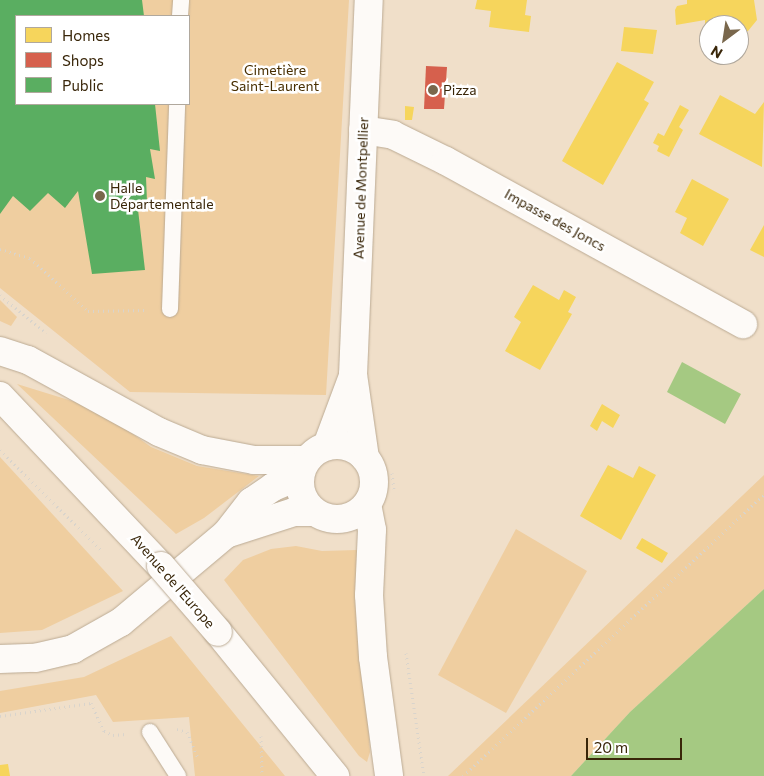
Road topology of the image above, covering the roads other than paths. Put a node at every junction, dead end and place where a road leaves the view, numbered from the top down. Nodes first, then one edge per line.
1 (181, 0) edge
2 (369, 0) edge
3 (180, 15) edge
4 (177, 105) edge
5 (363, 130) junction
6 (170, 309) road end
7 (743, 324) dead end
8 (0, 351) edge
9 (353, 375) junction
10 (0, 396) edge
11 (365, 458) junction
12 (311, 461) junction
13 (367, 504) junction
14 (314, 512) junction
15 (226, 534) junction
16 (0, 659) edge
17 (150, 732) road end
18 (178, 776) edge
19 (334, 776) edge
20 (389, 776) edge

1 - 3 lane
2 - 5 street, Avenue de Montpellier
4 - 6 lane
5 - 7 street, Impasse des Joncs
5 - 9 street, Avenue de Montpellier
8 - 12 street
9 - 11 street, Avenue de Montpellier
9 - 12 street, Avenue de Montpellier
10 - 19 street, Avenue de l'Europe, bridge
11 - 12 street
11 - 13 street
12 - 14 street
12 - 15 street
13 - 14 street
13 - 20 street
14 - 15 street
15 - 16 street
17 - 18 lane

